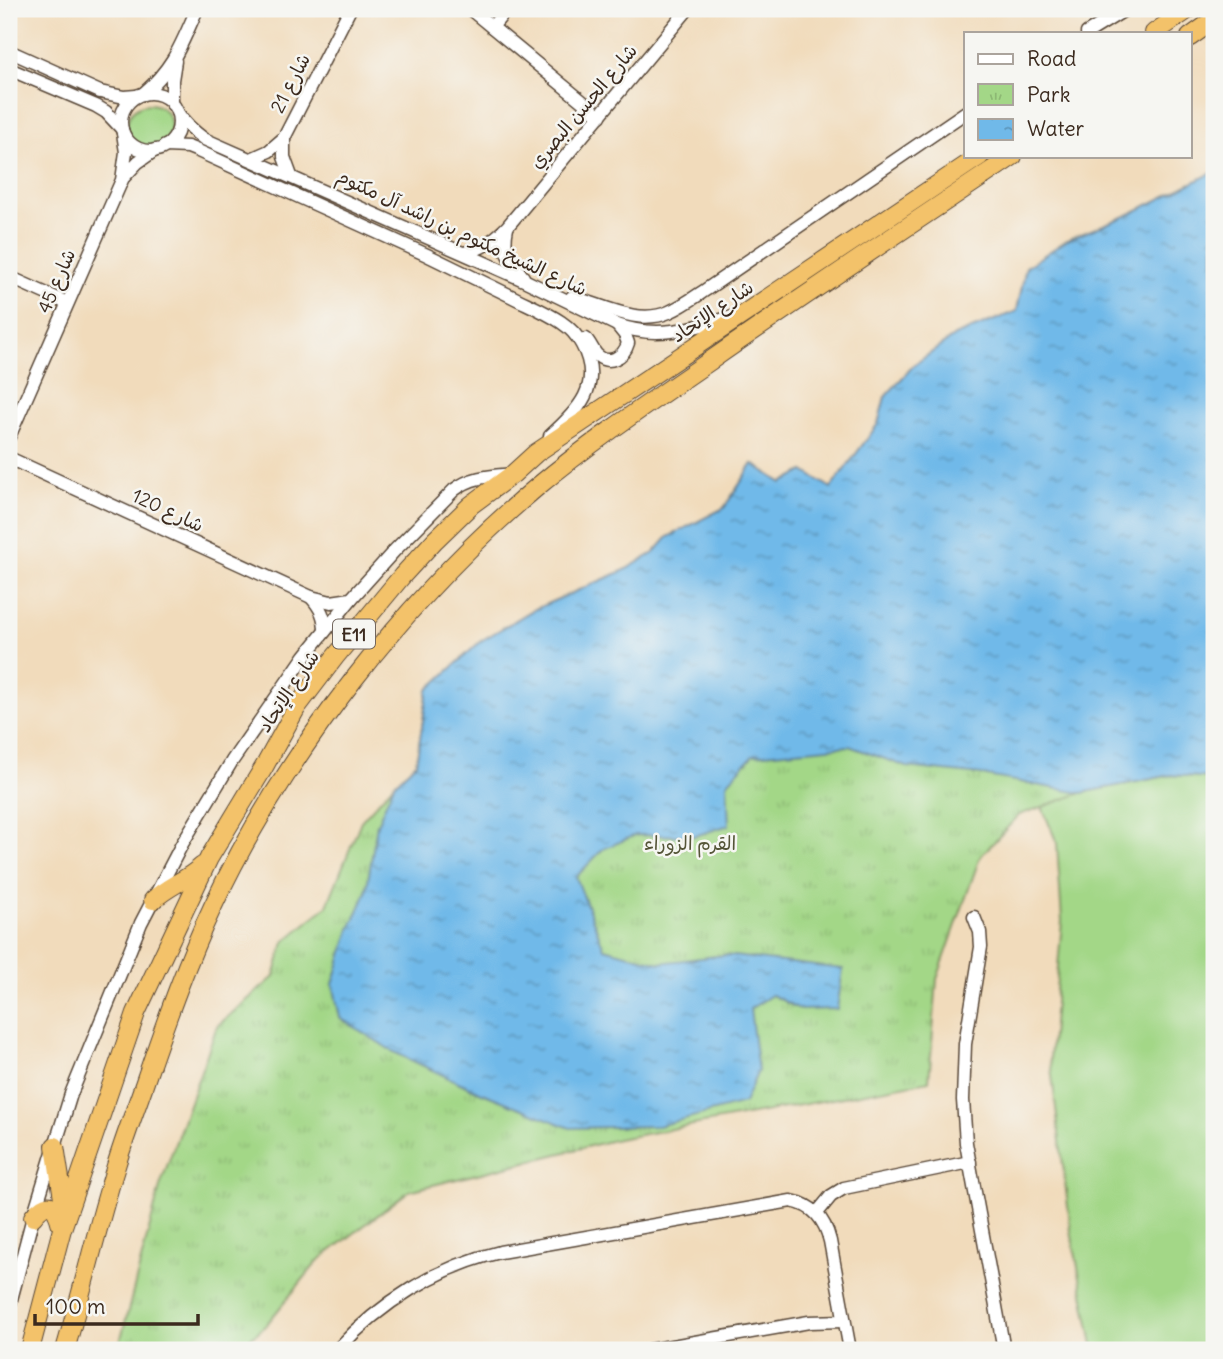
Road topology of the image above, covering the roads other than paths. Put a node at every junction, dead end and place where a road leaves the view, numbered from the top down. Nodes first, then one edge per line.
1 (197, 9) edge
2 (350, 9) edge
3 (470, 9) edge
4 (507, 9) edge
5 (688, 9) edge
6 (1126, 9) edge
7 (1189, 9) edge
8 (1214, 20) edge
9 (492, 27) junction
10 (1089, 32) edge
11 (1155, 32) edge
12 (1192, 36) edge
13 (9, 51) edge
14 (175, 57) junction
15 (9, 69) edge
16 (140, 95) junction
17 (174, 108) junction
18 (964, 114) edge
19 (600, 116) junction
20 (123, 131) junction
21 (284, 138) junction
22 (160, 148) junction
23 (977, 158) edge
24 (1010, 158) edge
25 (251, 159) junction
26 (291, 176) junction
27 (122, 180) junction
28 (507, 227) junction
29 (464, 253) junction
30 (9, 276) edge
31 (526, 281) junction
32 (558, 296) junction
33 (67, 303) junction
34 (746, 314) junction
35 (617, 325) junction
36 (574, 332) junction
37 (9, 437) edge
38 (536, 453) junction
39 (9, 458) edge
40 (513, 474) junction
41 (311, 597) junction
42 (351, 599) junction
43 (325, 631) junction
44 (209, 858) junction
45 (153, 900) junction
46 (974, 917) dead end
47 (55, 1146) junction
48 (970, 1162) junction
49 (817, 1213) junction
50 (33, 1217) junction
51 (64, 1223) junction
52 (26, 1246) junction
53 (9, 1258) edge
54 (11, 1284) edge
55 (9, 1307) edge
56 (844, 1321) junction
57 (720, 1344) edge
58 (30, 1350) edge
59 (65, 1350) edge
60 (337, 1350) edge
61 (649, 1350) edge
62 (850, 1350) edge
63 (1004, 1350) edge

1 - 14 street
2 - 21 street, شارع 21
3 - 9 street
4 - 9 street
5 - 19 street, شارع الحسن البصري
6 - 10 street
7 - 11 highway
8 - 12 highway
9 - 19 street
13 - 16 street
14 - 16 street
14 - 17 street
15 - 20 street
16 - 17 street
16 - 20 street
17 - 22 street
17 - 25 street, شارع الشيخ مكتوم بن راشد آل مكتوم
18 - 32 street
19 - 28 street, شارع الحسن البصري
20 - 22 street
20 - 27 street, شارع 45
21 - 25 street, شارع 21
21 - 26 street, شارع 21
22 - 27 street, شارع 45
22 - 36 street, شارع الشيخ مكتوم بن راشد آل مكتوم
23 - 34 highway, شارع الإتحاد / E11
24 - 59 highway, شارع الإتحاد / E11
25 - 26 street, شارع الشيخ مكتوم بن راشد آل مكتوم
26 - 29 street, شارع الشيخ مكتوم بن راشد آل مكتوم
27 - 33 street, شارع 45
28 - 29 street, شارع الحسن البصري
28 - 31 street
29 - 31 street, شارع الشيخ مكتوم بن راشد آل مكتوم
30 - 33 street
31 - 32 street, شارع الشيخ مكتوم بن راشد آل مكتوم
32 - 35 street, شارع الشيخ مكتوم بن راشد آل مكتوم
33 - 37 street, شارع 45
34 - 35 street, شارع الشيخ مكتوم بن راشد آل مكتوم
34 - 38 highway, شارع الإتحاد / E11
35 - 36 street, شارع الشيخ مكتوم بن راشد آل مكتوم
36 - 38 street
38 - 40 highway, شارع الإتحاد / E11
39 - 41 street, شارع 120
40 - 42 street
40 - 44 highway, شارع الإتحاد / E11
41 - 42 street, شارع 120
41 - 43 street
42 - 43 street
43 - 45 street
44 - 45 highway
44 - 51 highway, شارع الإتحاد / E11
45 - 47 street
46 - 48 street
47 - 50 street
47 - 51 highway
48 - 49 street
48 - 63 street
49 - 56 street
49 - 60 street
50 - 51 highway
50 - 52 street
51 - 58 highway, شارع الإتحاد / E11
52 - 53 street
52 - 54 street
54 - 55 street
56 - 57 street
56 - 62 street
57 - 61 street

